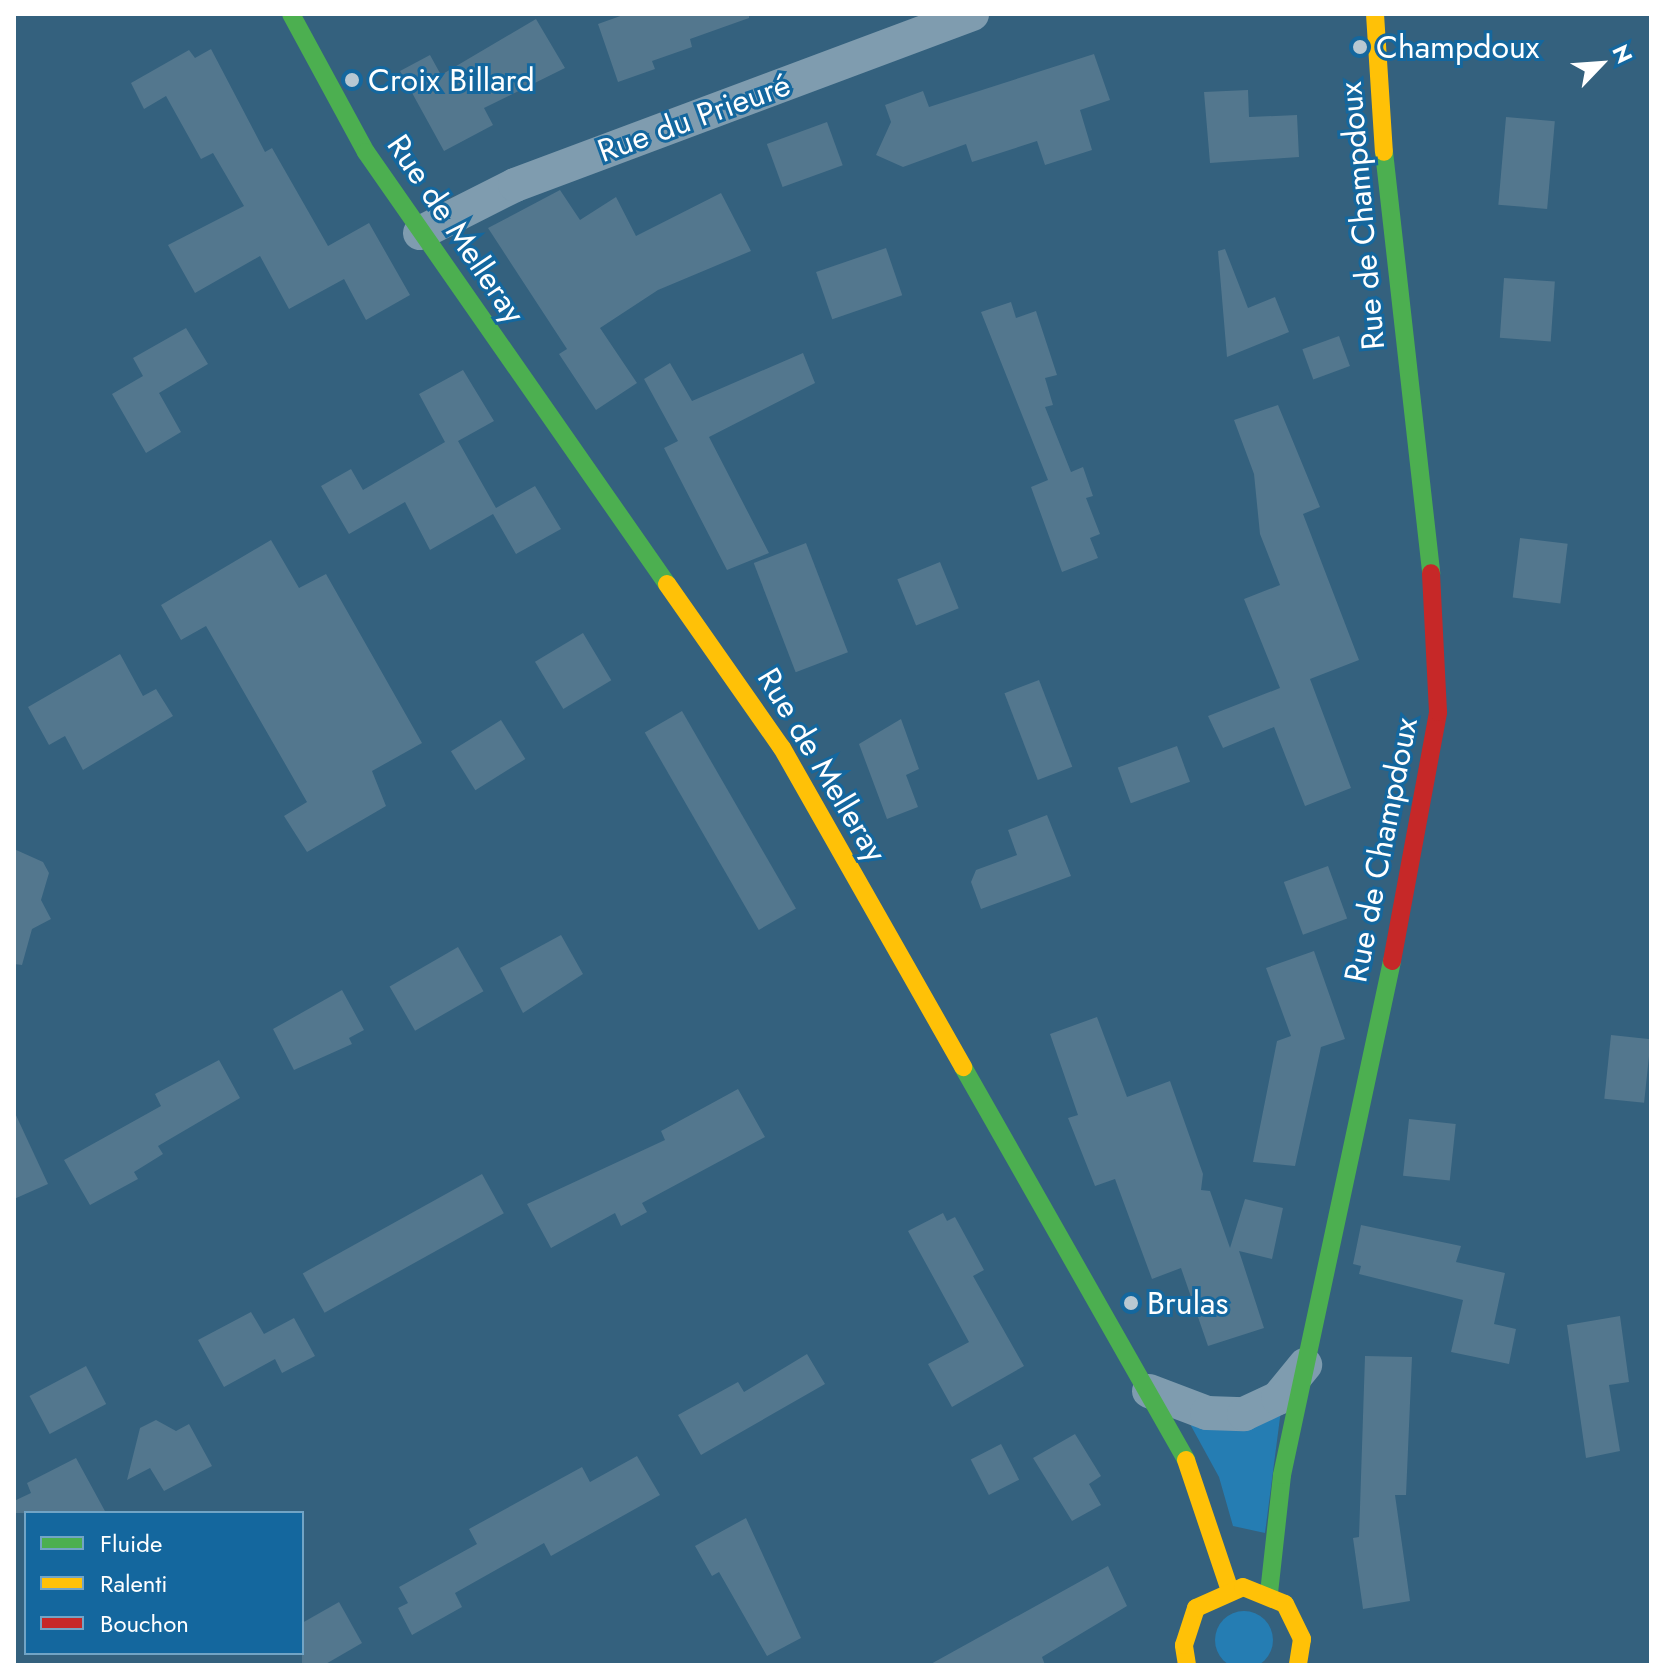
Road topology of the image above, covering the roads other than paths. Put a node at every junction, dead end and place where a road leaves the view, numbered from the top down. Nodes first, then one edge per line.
1 (291, 14) edge
2 (972, 14) edge
3 (1375, 14) edge
4 (420, 233) junction
5 (1306, 1365) junction
6 (1149, 1391) junction
7 (1229, 1588) junction
8 (1269, 1593) junction
9 (1187, 1665) edge
10 (1298, 1665) edge

1 - 4 street, Rue de Melleray
2 - 4 street, Rue du Prieuré
3 - 5 street, Rue de Champdoux
4 - 6 street, Rue de Melleray
5 - 6 street
5 - 8 street, Rue de Champdoux
6 - 7 street, Rue de Melleray
7 - 8 street
7 - 9 street
8 - 10 street

